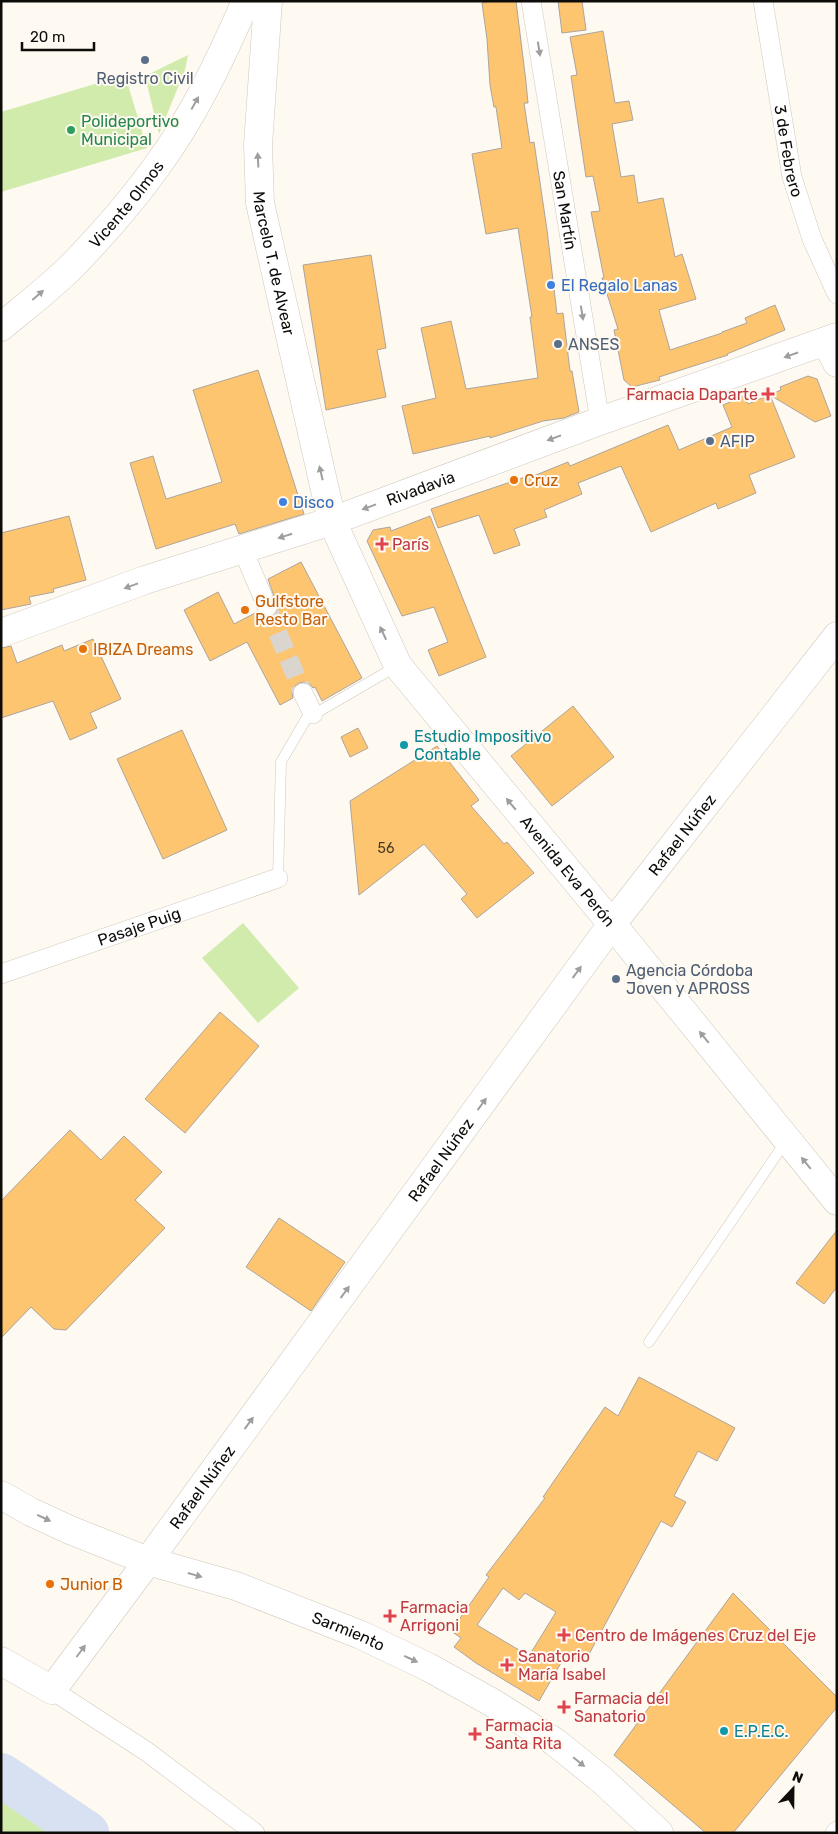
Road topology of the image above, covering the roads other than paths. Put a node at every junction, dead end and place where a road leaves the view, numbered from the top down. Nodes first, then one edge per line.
1 (246, 1) edge
2 (268, 1) edge
3 (531, 1) edge
4 (763, 1) edge
5 (837, 294) edge
6 (1, 328) edge
7 (833, 348) edge
8 (600, 421) junction
9 (332, 521) junction
10 (243, 550) junction
11 (267, 607) tunnel mouth
12 (1, 633) edge
13 (837, 636) edge
14 (398, 666) junction
15 (303, 693) tunnel mouth
16 (313, 714) junction
17 (278, 878) joint
18 (612, 924) junction
19 (1, 974) edge
20 (787, 1140) junction
21 (837, 1201) edge
22 (649, 1342) dead end
23 (1, 1495) edge
24 (148, 1561) junction
25 (1, 1661) edge
26 (52, 1690) junction
27 (255, 1833) edge
28 (659, 1833) edge

6 -> 1 main road, Vicente Olmos
9 -> 2 main road, Marcelo T. de Alvear
3 -> 8 street, San Martín
4 - 5 street, 3 de Febrero
7 -> 8 main road, Rivadavia
8 -> 9 main road, Rivadavia
9 -> 10 main road, Rivadavia
14 -> 9 main road, Avenida Eva Perón
10 - 11 street
10 -> 12 main road, Rivadavia
13 - 18 main road, Rafael Núñez
14 - 16 lane
18 -> 14 main road, Avenida Eva Perón
15 - 16 street
16 - 17 lane
17 - 19 street, Pasaje Puig
20 -> 18 main road, Avenida Eva Perón
24 -> 18 main road, Rafael Núñez
21 -> 20 main road, Avenida Eva Perón
20 - 22 lane
23 -> 24 main road, Sarmiento
26 -> 24 main road, Rafael Núñez
24 -> 28 main road, Sarmiento
25 - 26 main road
26 - 27 street

